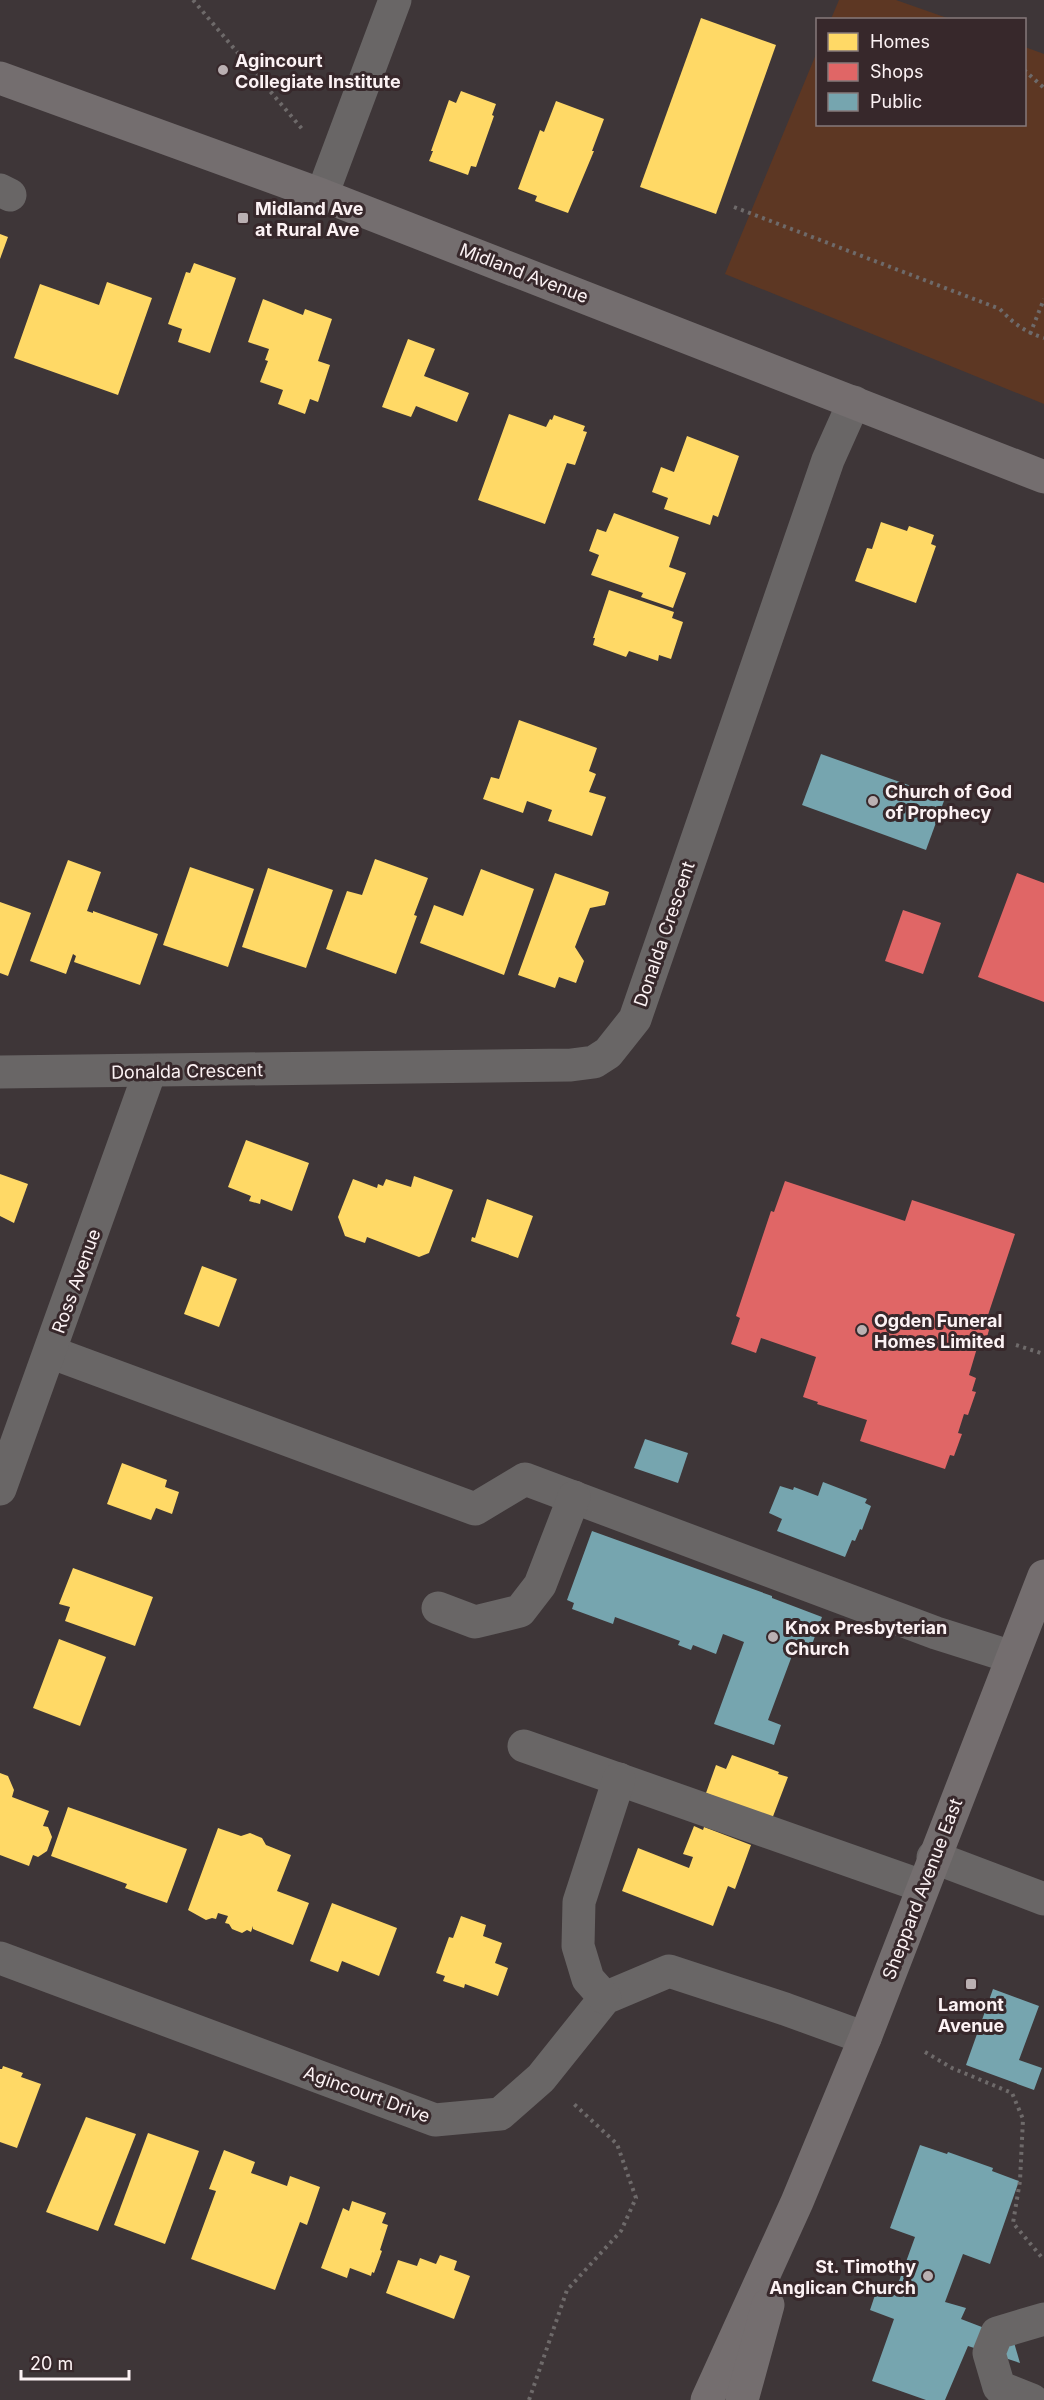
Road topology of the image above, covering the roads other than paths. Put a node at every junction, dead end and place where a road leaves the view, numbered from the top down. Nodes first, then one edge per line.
1 (395, 0) edge
2 (0, 78) edge
3 (322, 195) junction
4 (854, 402) junction
5 (1044, 477) edge
6 (150, 1071) junction
7 (0, 1072) edge
8 (50, 1352) junction
9 (0, 1489) edge
10 (574, 1497) junction
11 (1044, 1576) edge
12 (438, 1608) dead end
13 (1012, 1657) junction
14 (524, 1746) dead end
15 (619, 1779) junction
16 (928, 1872) junction
17 (1044, 1899) edge
18 (0, 1958) edge
19 (605, 1998) junction
20 (865, 2038) junction
21 (797, 2202) junction
22 (1044, 2319) edge
23 (707, 2400) edge
24 (742, 2400) edge
25 (1032, 2400) edge

1 - 3 street
2 - 3 main road, Midland Avenue
3 - 4 main road, Midland Avenue
4 - 5 main road, Midland Avenue
4 - 6 street, Donalda Crescent
6 - 7 street, Donalda Crescent
6 - 8 street, Ross Avenue
8 - 9 street, Ross Avenue
8 - 10 street
10 - 12 street
10 - 13 street
11 - 13 main road, Sheppard Avenue East
13 - 16 main road, Sheppard Avenue East
14 - 15 street
15 - 16 street
15 - 19 street
16 - 17 street
16 - 20 main road, Sheppard Avenue East
18 - 19 street, Agincourt Drive
19 - 20 street, Agincourt Drive
20 - 21 main road, Sheppard Avenue East
21 - 23 main road, Sheppard Avenue East
21 - 24 main road, Sheppard Avenue East
22 - 25 street

